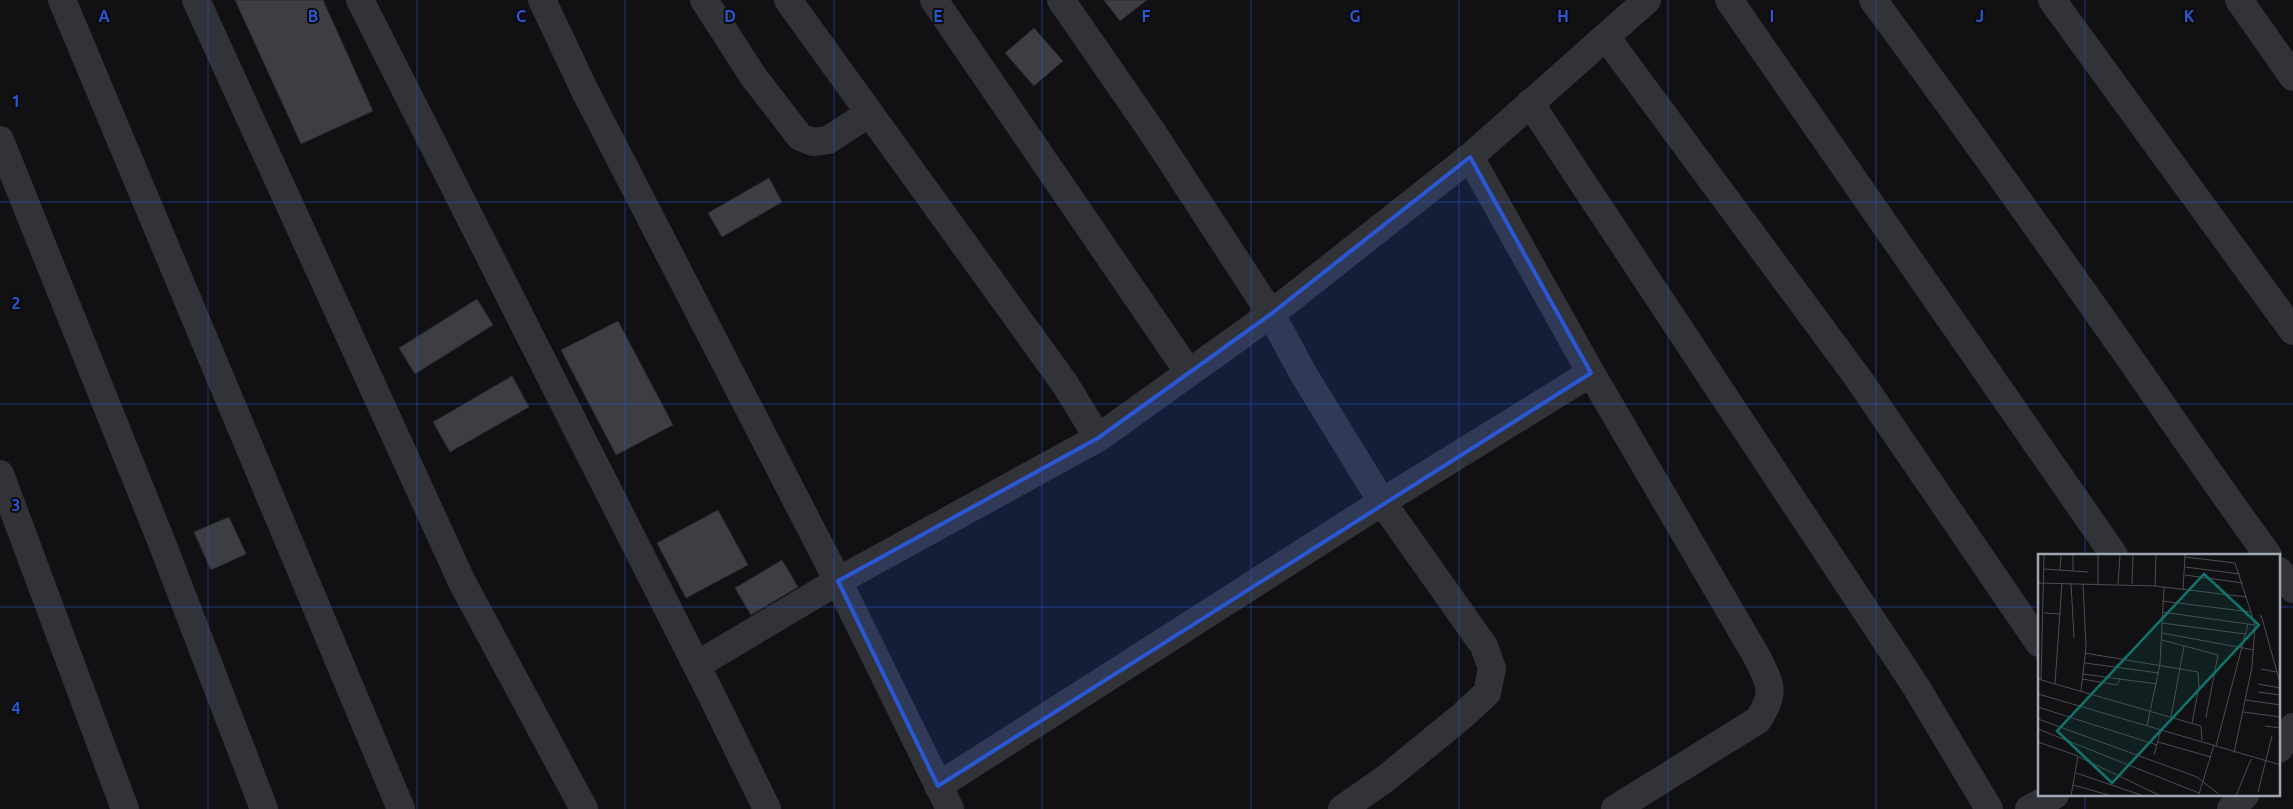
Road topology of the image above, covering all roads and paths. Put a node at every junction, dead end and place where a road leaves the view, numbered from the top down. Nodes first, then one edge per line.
1 (62, 0) edge
2 (196, 0) edge
3 (360, 0) edge
4 (542, 0) edge
5 (704, 0) edge
6 (788, 0) edge
7 (934, 0) edge
8 (1060, 0) edge
9 (1647, 0) edge
10 (1729, 0) edge
11 (1873, 0) edge
12 (2052, 0) edge
13 (2239, 0) edge
14 (1606, 37) junction
15 (2293, 77) edge
16 (1530, 103) junction
17 (868, 114) junction
18 (0, 140) edge
19 (1470, 156) junction
20 (1272, 314) junction
21 (2293, 331) edge
22 (1189, 373) junction
23 (1591, 373) junction
24 (1098, 438) junction
25 (0, 474) edge
26 (1382, 502) junction
27 (2113, 554) edge
28 (2267, 554) edge
29 (2280, 571) edge
30 (838, 581) junction
31 (2293, 589) edge
32 (2038, 642) edge
33 (697, 665) junction
34 (2293, 726) edge
35 (2280, 747) edge
36 (2054, 796) edge
37 (2244, 796) edge
38 (944, 798) edge
39 (766, 808) edge
40 (125, 809) edge
41 (264, 809) edge
42 (401, 809) edge
43 (584, 809) edge
44 (1342, 809) edge
45 (1614, 809) edge
46 (1989, 809) edge
47 (2029, 809) edge
48 (2232, 809) edge

1 - 42 street
2 - 43 street
3 - 33 street
4 - 30 street
5 - 17 street
6 - 17 street
7 - 22 street
8 - 20 street
9 - 14 street
10 - 27 street
11 - 28 street
12 - 21 street
13 - 15 street
14 - 16 street
14 - 32 street
16 - 19 street
16 - 46 street
17 - 24 street
18 - 41 street
19 - 20 street
19 - 23 street
20 - 22 street
20 - 26 street
22 - 24 street
23 - 26 street
23 - 45 street
24 - 30 street
25 - 40 street
26 - 38 street
26 - 44 street
29 - 31 street
30 - 33 street
30 - 38 street
33 - 39 street
34 - 35 street
36 - 47 street
37 - 48 street

